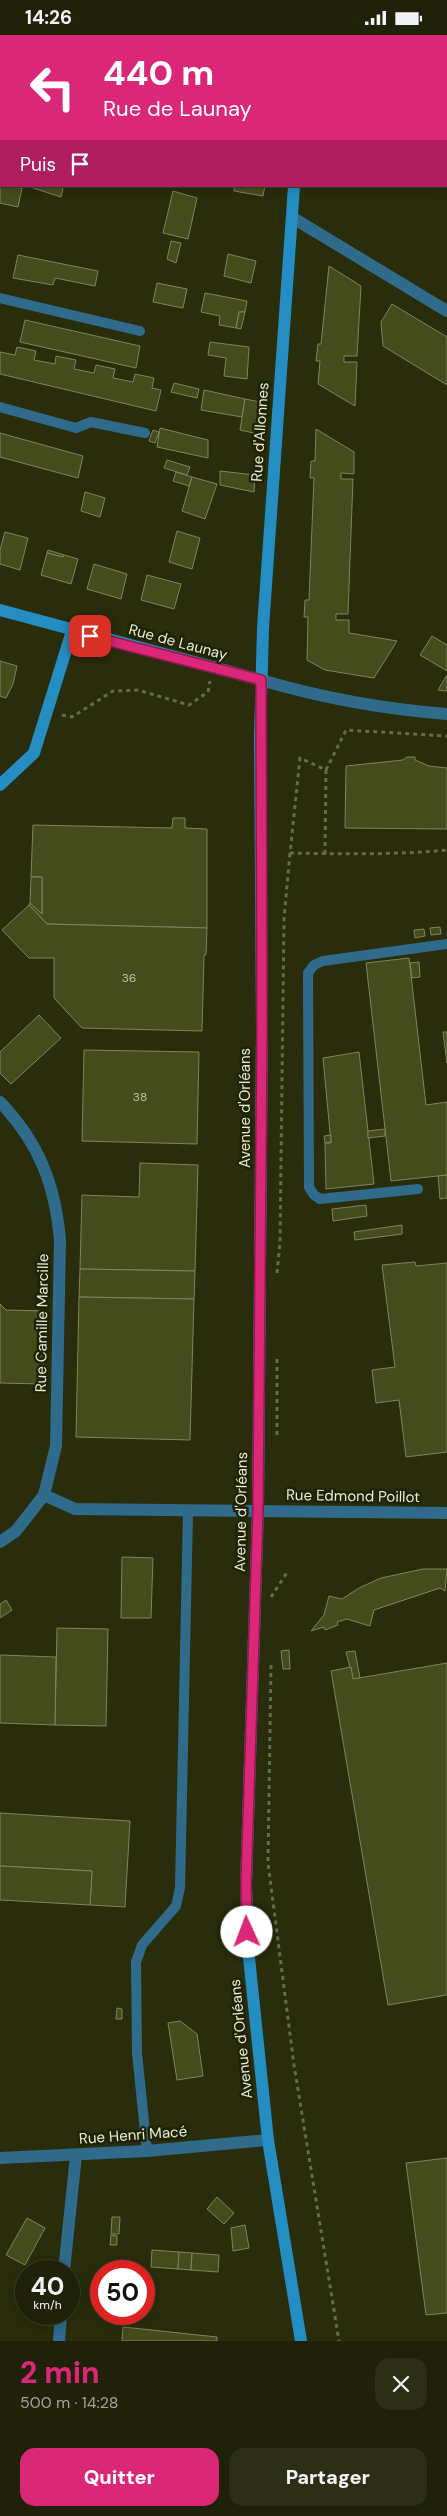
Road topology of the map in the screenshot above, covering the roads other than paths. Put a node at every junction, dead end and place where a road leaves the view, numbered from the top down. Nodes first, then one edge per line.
1 (294, 187) edge
2 (293, 218) junction
3 (0, 298) edge
4 (447, 311) edge
5 (140, 331) dead end
6 (0, 407) edge
7 (145, 433) dead end
8 (0, 610) edge
9 (72, 631) junction
10 (261, 680) junction
11 (447, 714) edge
12 (0, 785) edge
13 (447, 944) edge
14 (0, 1102) edge
15 (418, 1189) dead end
16 (44, 1495) junction
17 (258, 1510) junction
18 (188, 1512) junction
19 (447, 1513) edge
20 (0, 1542) edge
21 (268, 2141) junction
22 (147, 2151) junction
23 (76, 2155) junction
24 (0, 2158) edge
25 (65, 2260) edge
26 (61, 2325) edge
27 (60, 2341) edge
28 (301, 2341) edge

1 - 2 main road, Rue d'Allonnes
2 - 4 street
2 - 10 main road, Rue d'Allonnes
3 - 5 lane
6 - 7 lane
8 - 9 main road, Rue de Launay
9 - 10 main road, Rue de Launay
9 - 12 main road
10 - 11 street
10 - 17 main road, Avenue d'Orléans
13 - 15 lane
14 - 16 street, Rue Camille Marcille
16 - 18 street, Rue Edmond Poillot
16 - 20 street, Rue Camille Marcille
17 - 18 street, Rue Edmond Poillot
17 - 19 street, Rue Edmond Poillot
17 - 21 main road, Avenue d'Orléans
18 - 22 lane
21 - 22 street, Rue Henri Macé
21 - 28 main road, Avenue d'Orléans
22 - 23 street, Rue Henri Macé
23 - 24 street, Rue Henri Macé
23 - 25 street
26 - 27 street

